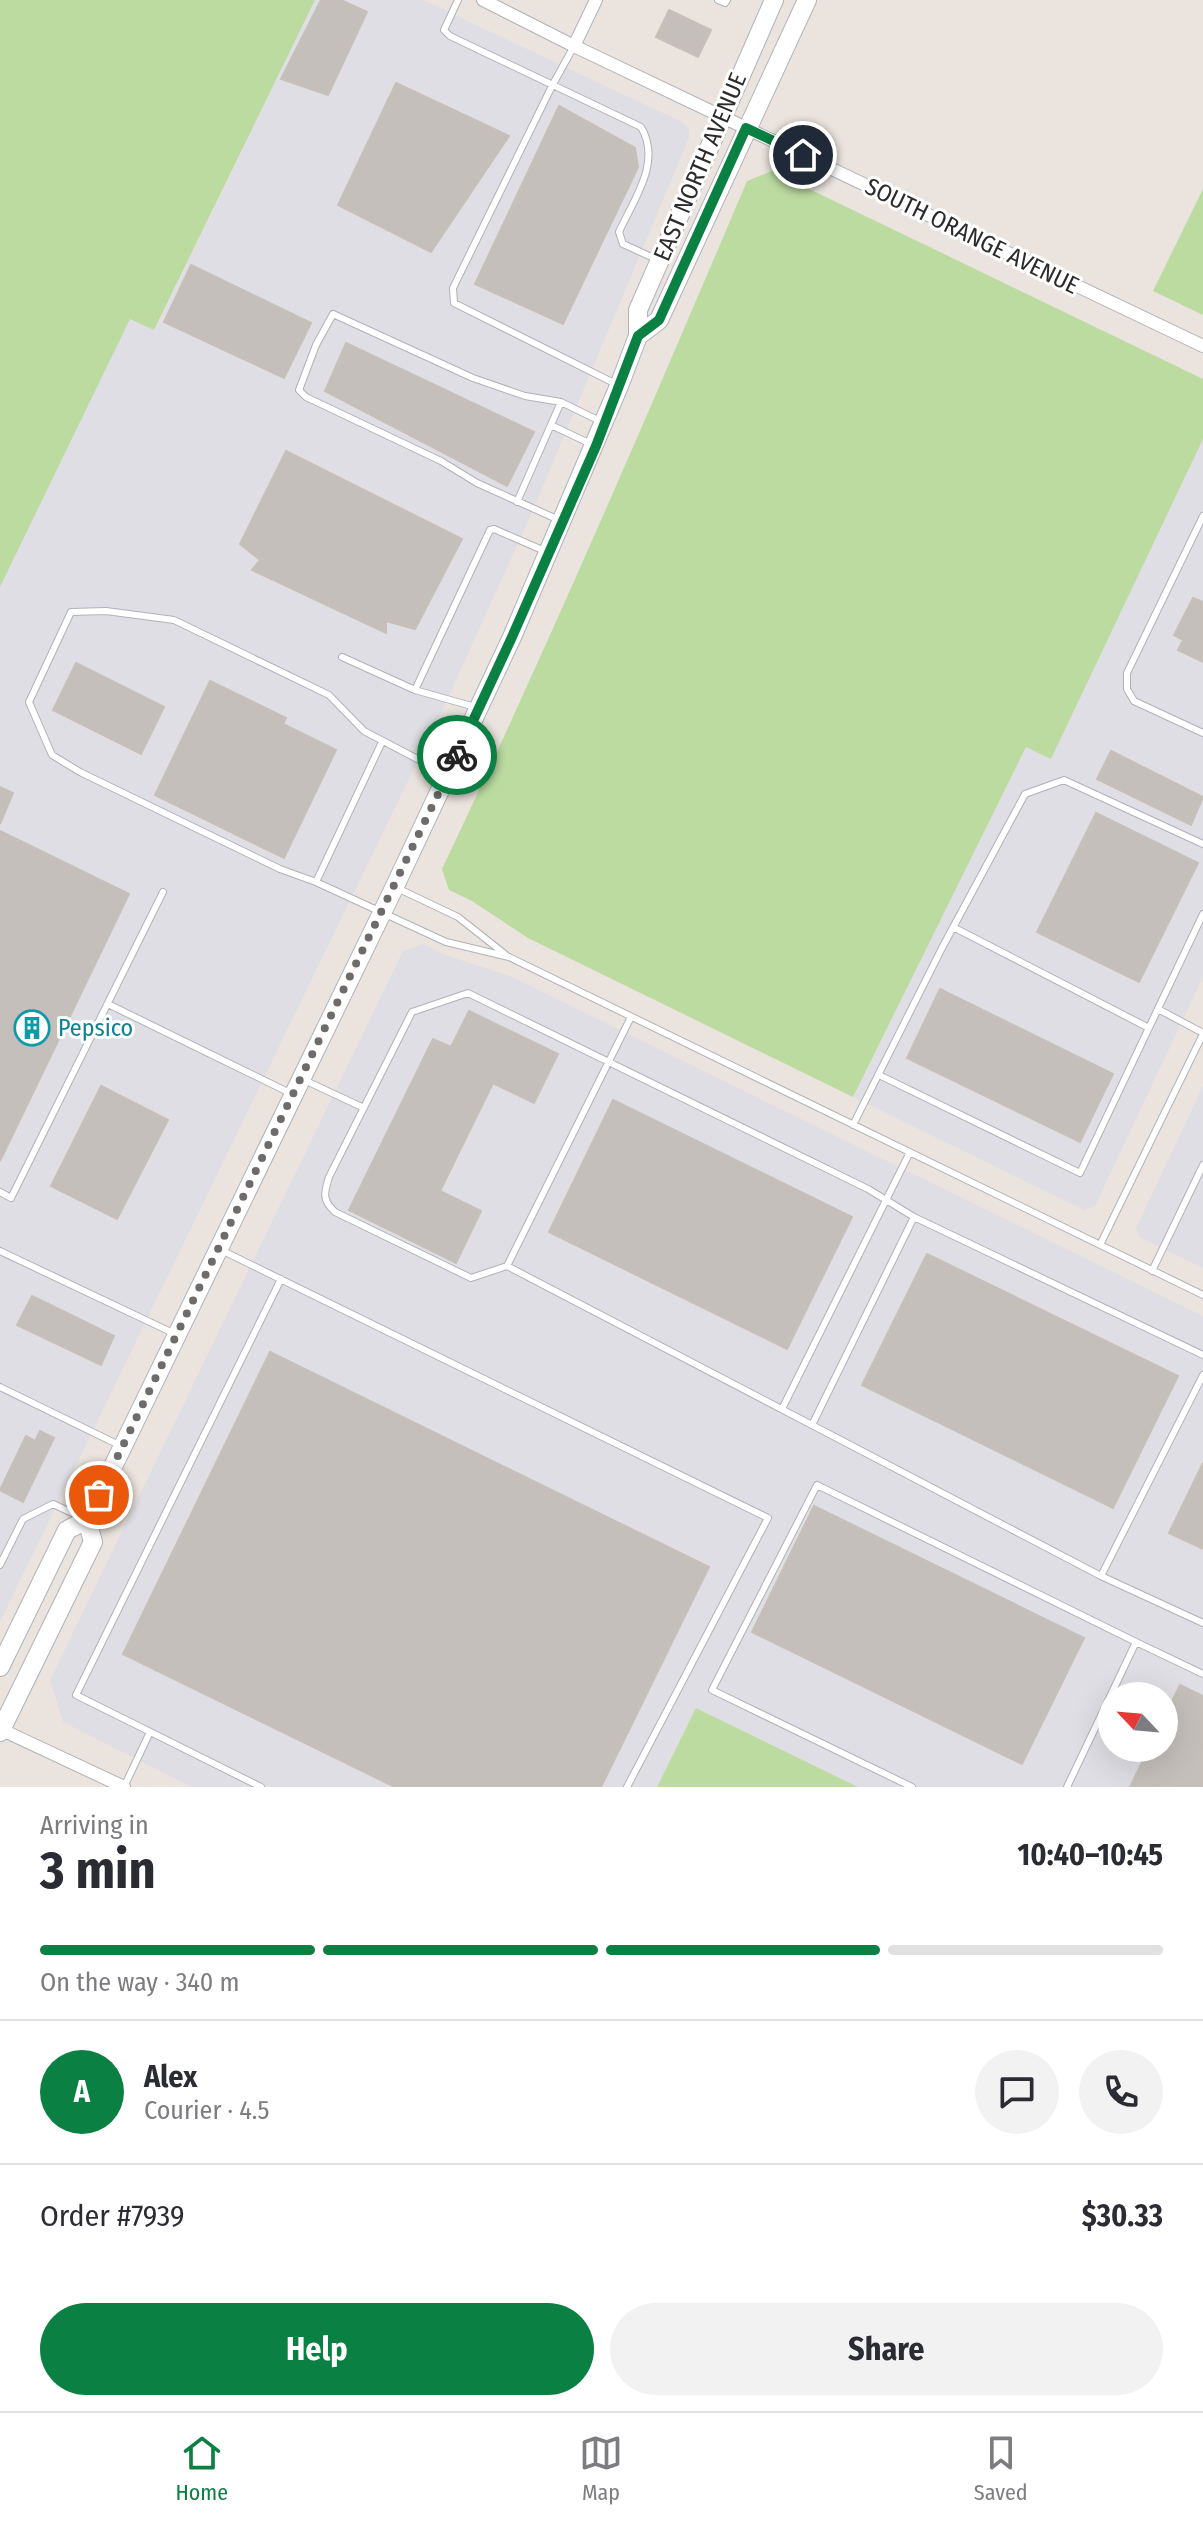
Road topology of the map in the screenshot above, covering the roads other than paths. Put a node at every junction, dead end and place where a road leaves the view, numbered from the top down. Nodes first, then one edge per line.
1 (458, 0) edge
2 (483, 0) edge
3 (596, 0) edge
4 (718, 0) edge
5 (727, 0) edge
6 (774, 0) edge
7 (807, 0) edge
8 (574, 46) junction
9 (552, 86) junction
10 (721, 116) junction
11 (746, 128) junction
12 (659, 261) junction
13 (638, 336) junction
14 (1203, 346) edge
15 (619, 386) junction
16 (561, 402) junction
17 (605, 423) junction
18 (551, 425) junction
19 (596, 446) junction
20 (517, 502) junction
21 (1203, 516) edge
22 (562, 522) junction
23 (549, 553) junction
24 (342, 657) dead end
25 (415, 690) junction
26 (479, 708) junction
27 (1203, 733) edge
28 (382, 742) junction
29 (447, 774) junction
30 (1203, 844) edge
31 (316, 882) junction
32 (395, 886) junction
33 (163, 892) dead end
34 (382, 913) junction
35 (1203, 914) edge
36 (953, 927) junction
37 (509, 957) junction
38 (108, 1004) junction
39 (1158, 1009) junction
40 (631, 1017) junction
41 (1149, 1028) junction
42 (1203, 1033) edge
43 (609, 1062) junction
44 (879, 1075) junction
45 (297, 1086) junction
46 (364, 1108) junction
47 (853, 1125) junction
48 (910, 1152) junction
49 (1203, 1165) edge
50 (0, 1192) edge
51 (886, 1202) junction
52 (914, 1217) junction
53 (1100, 1245) junction
54 (218, 1248) junction
55 (0, 1251) edge
56 (507, 1266) junction
57 (1152, 1271) junction
58 (281, 1279) junction
59 (1203, 1295) edge
60 (176, 1335) junction
61 (1203, 1355) edge
62 (1203, 1375) edge
63 (0, 1387) edge
64 (782, 1409) junction
65 (812, 1425) junction
66 (123, 1446) junction
67 (87, 1520) junction
68 (0, 1565) edge
69 (1101, 1576) junction
70 (1203, 1623) edge
71 (1136, 1642) junction
72 (0, 1667) edge
73 (1203, 1674) edge
74 (0, 1730) edge
75 (150, 1732) junction
76 (124, 1787) edge
77 (261, 1787) edge
78 (627, 1787) edge
79 (912, 1787) edge
80 (1067, 1787) edge

1 - 9 lane
2 - 8 street, SOUTH ORANGE AVENUE
3 - 8 street
4 - 5 lane
6 - 10 street, EAST NORTH AVENUE
7 - 11 street, EAST NORTH AVENUE
8 - 9 lane
8 - 10 street, SOUTH ORANGE AVENUE
9 - 12 lane
9 - 15 lane
10 - 11 street, SOUTH ORANGE AVENUE
10 - 12 street, EAST NORTH AVENUE
11 - 13 street, EAST NORTH AVENUE
11 - 14 street, SOUTH ORANGE AVENUE
12 - 13 street, EAST NORTH AVENUE
13 - 15 street, EAST NORTH AVENUE
15 - 17 street, EAST NORTH AVENUE
16 - 17 lane
16 - 18 lane
16 - 20 lane
17 - 19 street, EAST NORTH AVENUE
18 - 19 lane
18 - 20 lane
19 - 22 street, EAST NORTH AVENUE
20 - 22 lane
21 - 27 lane
22 - 23 street, EAST NORTH AVENUE
23 - 25 lane
23 - 26 street, EAST NORTH AVENUE
24 - 25 lane
25 - 26 lane
26 - 29 street, EAST NORTH AVENUE
28 - 29 lane
28 - 31 lane
28 - 31 lane
29 - 32 street, EAST NORTH AVENUE
30 - 36 lane
31 - 34 lane
32 - 34 street, EAST NORTH AVENUE
32 - 37 lane
33 - 38 lane
34 - 37 lane
34 - 45 street, EAST NORTH AVENUE
35 - 39 lane
36 - 41 lane
36 - 44 lane
37 - 40 lane
38 - 45 lane
38 - 50 lane
39 - 41 lane
39 - 42 lane
40 - 43 lane
40 - 47 lane
41 - 44 lane
42 - 53 lane
43 - 46 lane
43 - 51 lane
43 - 56 lane
44 - 47 lane
45 - 46 lane
45 - 54 street, EAST NORTH AVENUE
46 - 56 lane
47 - 48 lane
48 - 51 lane
48 - 53 lane
49 - 57 lane
51 - 52 lane
51 - 64 lane
52 - 61 lane
52 - 65 lane
53 - 57 lane
54 - 58 lane
54 - 60 street, EAST NORTH AVENUE
55 - 60 lane
56 - 64 lane
57 - 59 lane
58 - 75 lane
58 - 78 lane
60 - 66 street, EAST NORTH AVENUE
62 - 69 lane
63 - 66 lane
64 - 65 lane
65 - 69 lane
66 - 67 street, EAST NORTH AVENUE
67 - 68 lane
67 - 72 street, EAST NORTH AVENUE
67 - 74 street, EAST NORTH AVENUE
69 - 70 lane
71 - 73 lane
71 - 79 lane
71 - 80 lane
74 - 76 street
75 - 76 lane
75 - 77 lane

